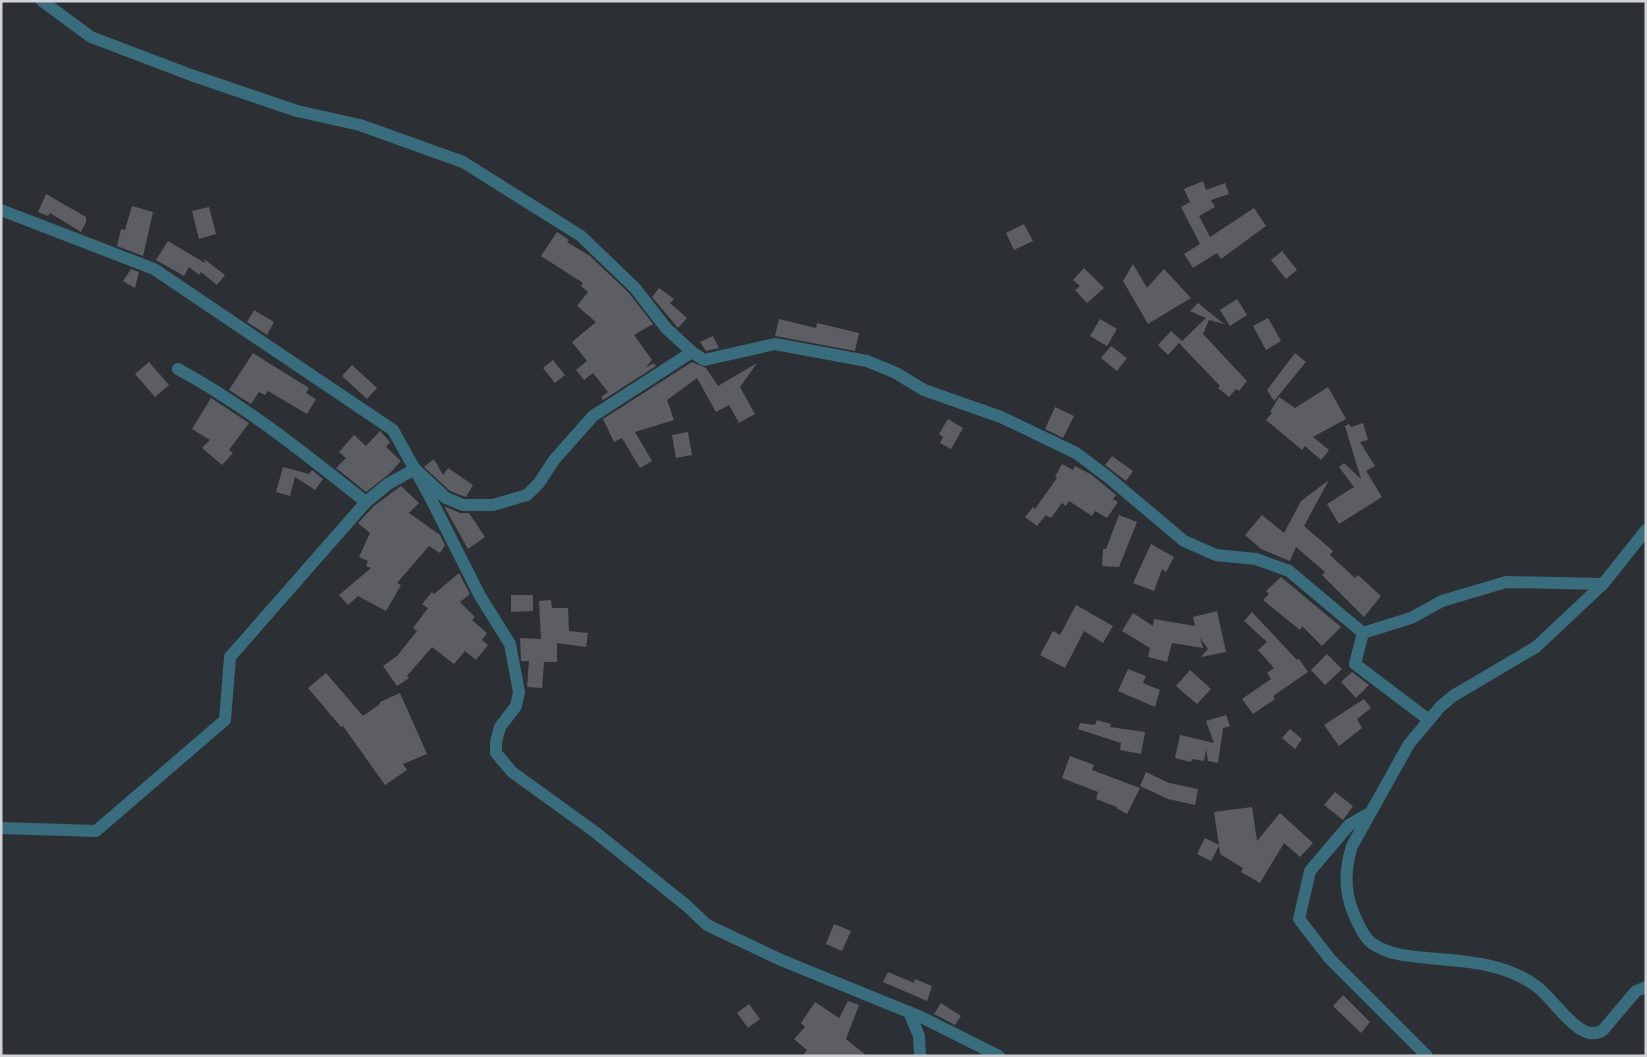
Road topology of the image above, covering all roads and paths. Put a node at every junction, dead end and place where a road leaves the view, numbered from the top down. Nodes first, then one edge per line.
1 (42, 1) edge
2 (1, 210) edge
3 (692, 352) junction
4 (178, 369) dead end
5 (415, 469) junction
6 (366, 502) junction
7 (1646, 530) edge
8 (1603, 584) junction
9 (1363, 633) junction
10 (1429, 720) junction
11 (1368, 814) junction
12 (1, 828) edge
13 (1646, 987) edge
14 (909, 1012) junction
15 (920, 1056) edge
16 (999, 1056) edge
17 (1427, 1056) edge

1 - 3 street
2 - 5 street
3 - 5 street
3 - 9 street
4 - 6 street
5 - 6 street
5 - 14 street
6 - 12 street
7 - 8 street
8 - 9 street
8 - 10 street
9 - 10 street
10 - 11 street
11 - 13 street
11 - 17 street
14 - 15 street
14 - 16 street

